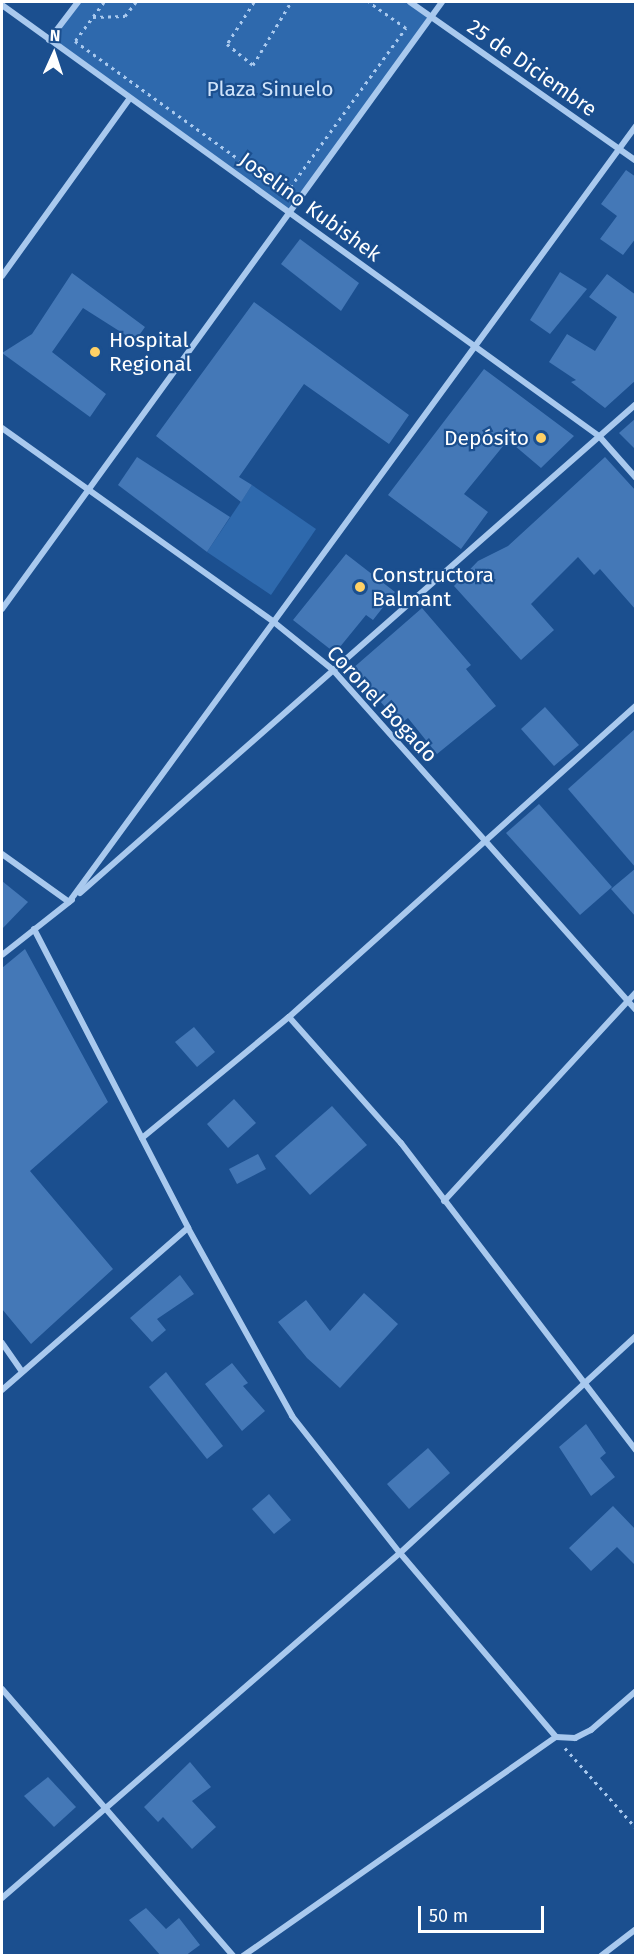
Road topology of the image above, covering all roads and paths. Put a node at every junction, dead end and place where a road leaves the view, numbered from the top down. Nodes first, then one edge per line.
1 (78, 2) edge
2 (104, 2) edge
3 (136, 2) edge
4 (254, 2) edge
5 (291, 2) edge
6 (369, 2) edge
7 (410, 2) edge
8 (442, 2) edge
9 (2, 5) edge
10 (93, 17) junction
11 (431, 17) junction
12 (50, 40) junction
13 (130, 98) junction
14 (636, 126) edge
15 (619, 149) junction
16 (636, 161) edge
17 (289, 212) junction
18 (2, 276) edge
19 (474, 346) junction
20 (636, 404) edge
21 (2, 428) edge
22 (599, 436) junction
23 (636, 478) edge
24 (88, 489) junction
25 (2, 609) edge
26 (275, 623) junction
27 (333, 670) junction
28 (636, 706) edge
29 (484, 842) junction
30 (2, 854) edge
31 (69, 902) junction
32 (34, 929) junction
33 (2, 955) edge
34 (636, 992) edge
35 (627, 1001) junction
36 (636, 1011) edge
37 (289, 1017) junction
38 (142, 1138) junction
39 (444, 1201) junction
40 (188, 1228) junction
41 (636, 1336) edge
42 (2, 1343) edge
43 (22, 1372) junction
44 (587, 1382) junction
45 (2, 1390) edge
46 (636, 1450) edge
47 (400, 1553) junction
48 (2, 1689) edge
49 (636, 1691) edge
50 (556, 1737) junction
51 (104, 1809) junction
52 (636, 1828) edge
53 (2, 1898) edge
54 (636, 1929) edge
55 (233, 1956) edge
56 (243, 1956) edge
57 (601, 1956) edge

1 - 12 street
2 - 10 path
3 - 10 path
4 - 5 path
6 - 10 path
7 - 11 street, 25 de Diciembre
8 - 11 street
9 - 12 street, Joselino Kubishek
11 - 15 street, 25 de Diciembre
11 - 17 street
12 - 13 street, Joselino Kubishek
13 - 17 street, Joselino Kubishek
13 - 18 street
14 - 15 street
15 - 16 street, 25 de Diciembre
15 - 19 street
17 - 19 street, Joselino Kubishek
17 - 24 street
19 - 22 street, Joselino Kubishek
19 - 26 street
20 - 22 street
21 - 24 street, Coronel Bogado
22 - 23 street, Joselino Kubishek
22 - 27 street
24 - 25 street
24 - 26 street, Coronel Bogado
26 - 27 street, Coronel Bogado
26 - 31 street
27 - 29 street, Coronel Bogado
27 - 31 street
28 - 29 street
29 - 35 street, Coronel Bogado
29 - 37 street
30 - 31 street
31 - 32 street
32 - 33 street
32 - 38 street
34 - 35 street
35 - 36 street, Coronel Bogado
35 - 39 street
37 - 38 street
37 - 39 street
38 - 40 street
39 - 44 street
40 - 43 street
40 - 47 street
41 - 44 street
42 - 43 street
43 - 45 street
44 - 46 street
44 - 47 street
47 - 50 street
47 - 51 street
48 - 51 street
49 - 50 street
50 - 52 path
50 - 56 street
51 - 53 street
51 - 55 street
54 - 57 street

